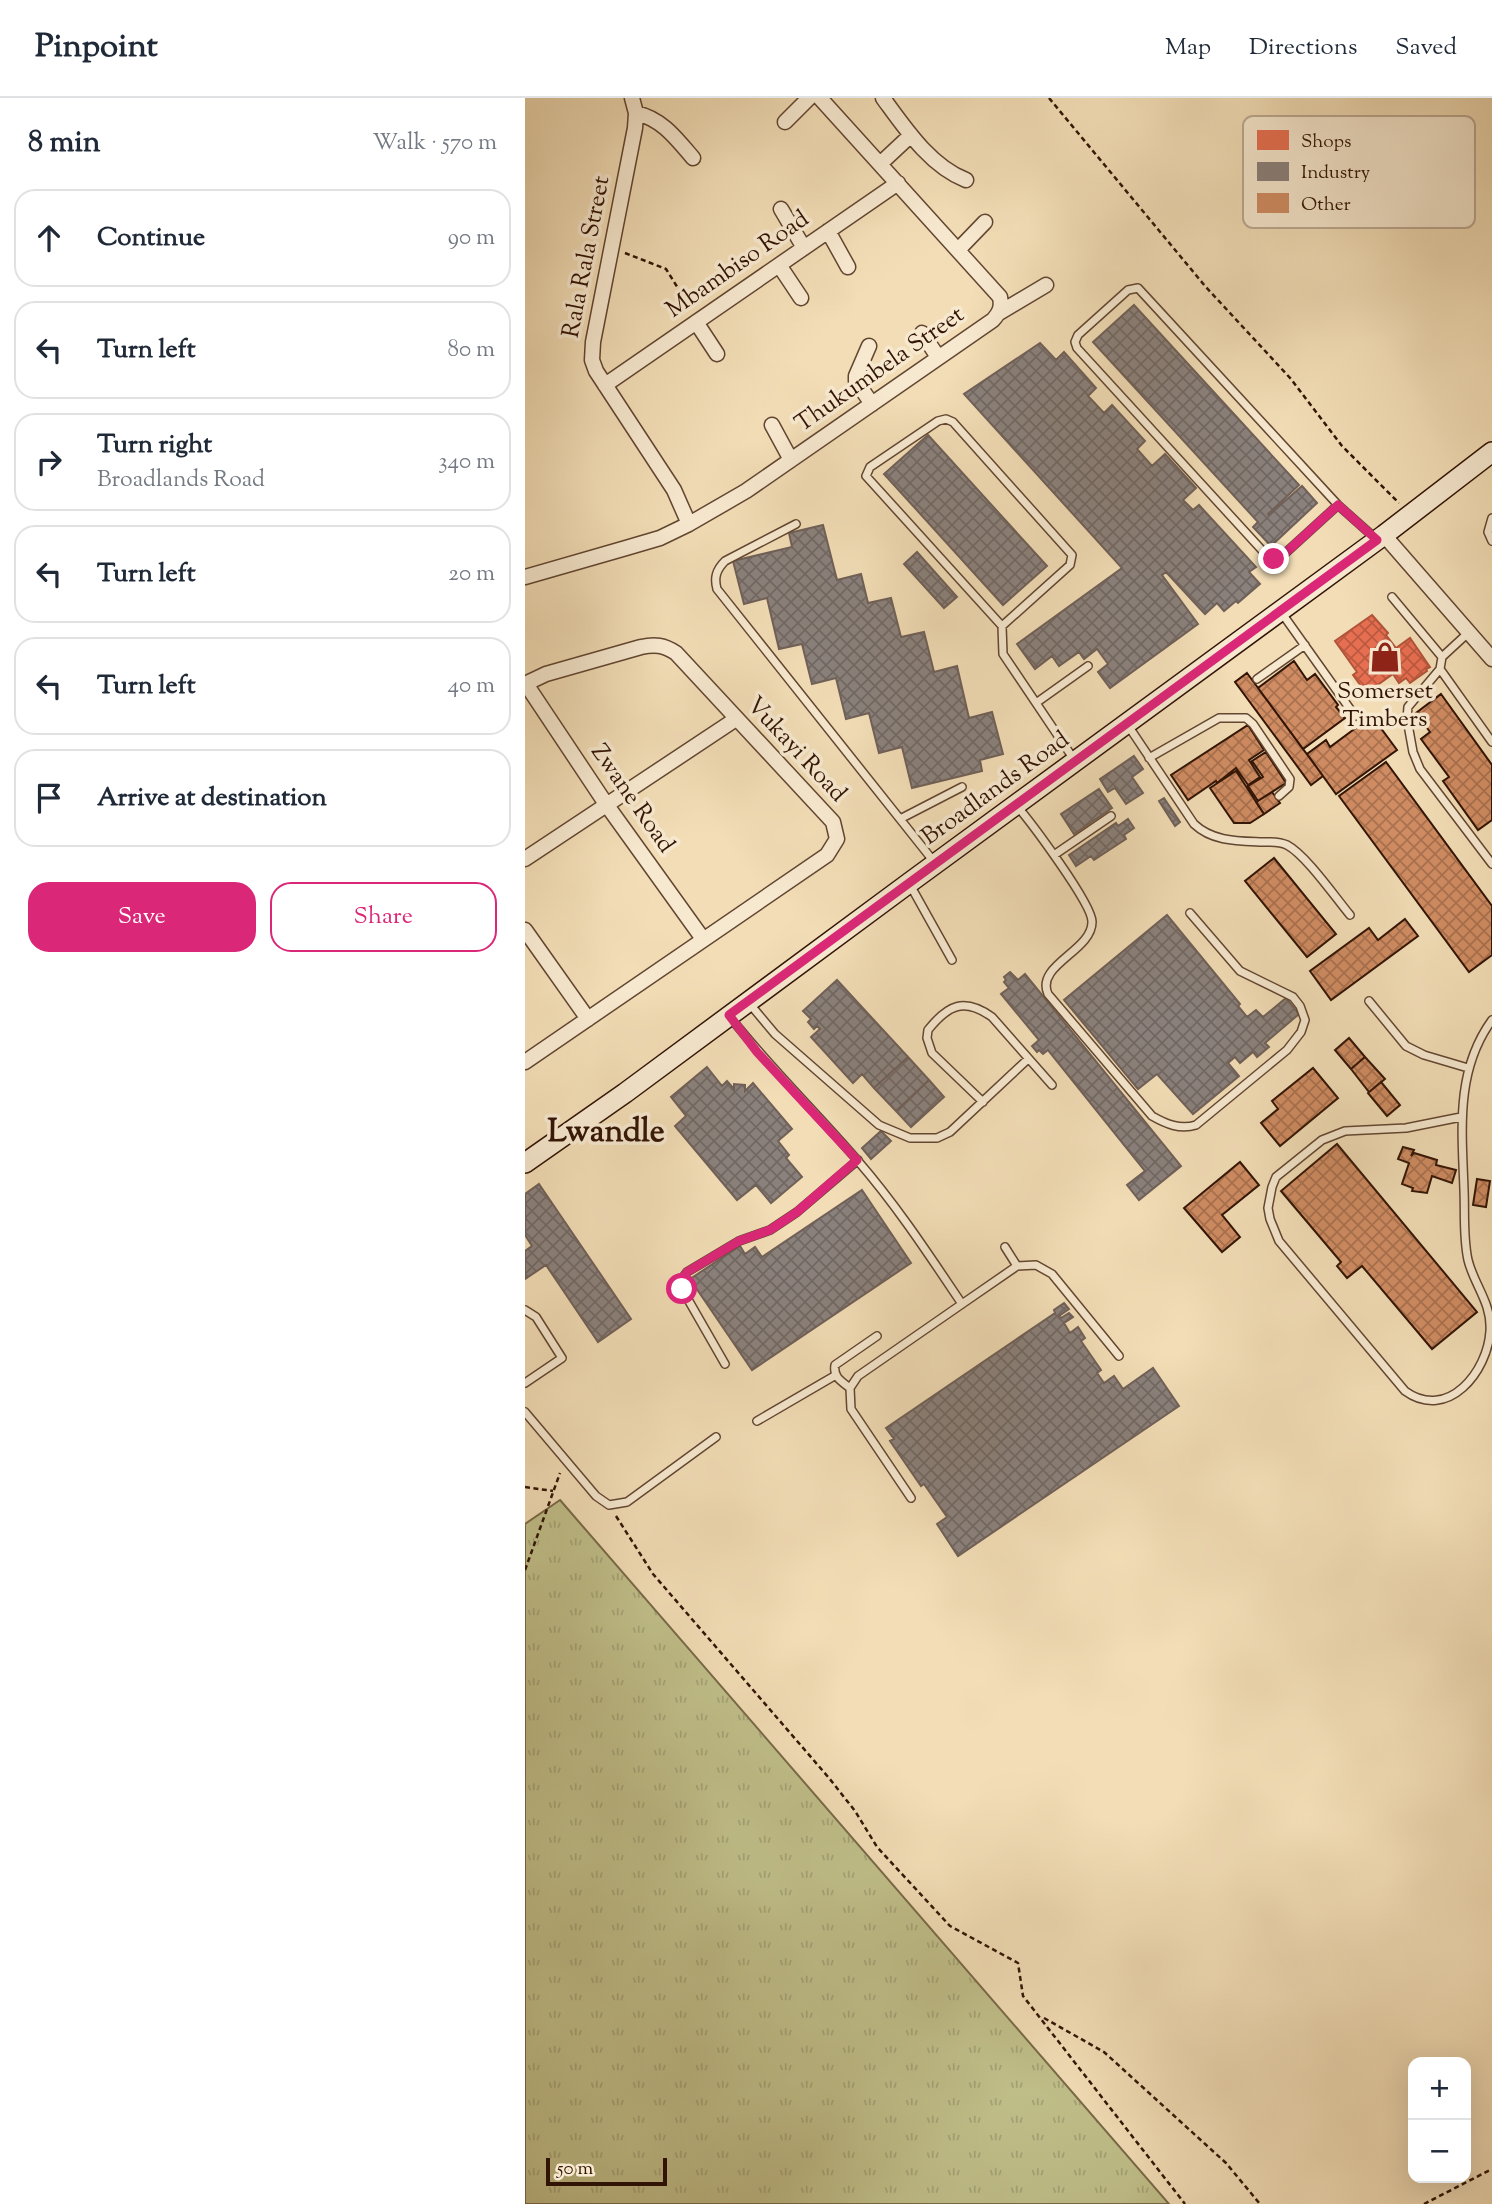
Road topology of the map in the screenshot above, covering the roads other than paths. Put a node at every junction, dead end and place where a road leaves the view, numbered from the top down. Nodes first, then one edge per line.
1 (632, 98) edge
2 (809, 98) edge
3 (820, 98) edge
4 (883, 98) edge
5 (636, 113) junction
6 (785, 122) dead end
7 (911, 135) junction
8 (693, 158) dead end
9 (880, 164) junction
10 (966, 180) dead end
11 (898, 183) junction
12 (781, 209) dead end
13 (985, 222) dead end
14 (828, 231) junction
15 (804, 248) junction
16 (958, 250) junction
17 (779, 265) junction
18 (848, 267) dead end
19 (1046, 285) dead end
20 (801, 298) dead end
21 (999, 313) junction
22 (696, 322) junction
23 (922, 333) dead end
24 (869, 346) dead end
25 (717, 354) dead end
26 (939, 357) junction
27 (605, 385) junction
28 (872, 404) junction
29 (772, 425) dead end
30 (1492, 452) edge
31 (791, 460) junction
32 (1338, 505) junction
33 (1492, 518) edge
34 (689, 524) junction
35 (796, 524) dead end
36 (1381, 538) junction
37 (1492, 541) edge
38 (526, 574) edge
39 (1391, 597) dead end
40 (1280, 611) junction
41 (1002, 626) junction
42 (1468, 632) junction
43 (1305, 645) junction
44 (1442, 657) junction
45 (1492, 659) edge
46 (1088, 666) dead end
47 (1440, 670) junction
48 (1257, 678) dead end
49 (525, 684) edge
50 (1036, 703) junction
51 (1355, 716) dead end
52 (736, 719) junction
53 (1126, 724) junction
54 (1492, 742) edge
55 (1149, 758) junction
56 (1075, 762) junction
57 (962, 787) dead end
58 (1279, 796) dead end
59 (607, 804) junction
60 (1016, 805) junction
61 (1111, 816) dead end
62 (900, 819) junction
63 (1053, 855) junction
64 (525, 859) edge
65 (935, 863) junction
66 (1492, 864) edge
67 (909, 883) junction
68 (1190, 913) dead end
69 (1350, 915) dead end
70 (525, 930) edge
71 (703, 939) junction
72 (952, 960) dead end
73 (1369, 1001) dead end
74 (748, 1002) junction
75 (729, 1015) junction
76 (588, 1019) junction
77 (1492, 1020) edge
78 (1028, 1059) junction
79 (525, 1062) edge
80 (1468, 1068) junction
81 (1052, 1085) dead end
82 (982, 1102) junction
83 (1461, 1117) junction
84 (857, 1160) junction
85 (525, 1163) edge
86 (1005, 1247) dead end
87 (1017, 1266) junction
88 (962, 1304) junction
89 (525, 1310) edge
90 (877, 1336) dead end
91 (1119, 1356) dead end
92 (725, 1364) dead end
93 (836, 1375) junction
94 (525, 1383) edge
95 (850, 1388) junction
96 (525, 1412) edge
97 (757, 1421) dead end
98 (716, 1437) dead end
99 (911, 1498) dead end

1 - 5 street, Rala Rala Street
2 - 6 street
3 - 9 street, Thukumbela Street
4 - 7 street
5 - 8 street
5 - 27 street, Rala Rala Street
7 - 9 street
7 - 10 street
9 - 11 street, Thukumbela Street
11 - 14 street, Mbambiso Road
11 - 16 street, Thukumbela Street
12 - 15 street
13 - 16 street
14 - 15 street, Mbambiso Road
14 - 18 street
15 - 17 street, Mbambiso Road
16 - 21 street, Thukumbela Street
17 - 20 street
17 - 22 street, Mbambiso Road
19 - 21 street
21 - 26 street, Thukumbela Street
22 - 25 street
22 - 27 street, Mbambiso Road
23 - 26 street
24 - 28 street
26 - 28 street, Thukumbela Street
27 - 34 street, Rala Rala Street
28 - 31 street, Thukumbela Street
29 - 31 street
30 - 36 main road, Broadlands Road
31 - 34 street, Thukumbela Street
32 - 32 lane
32 - 36 lane
33 - 37 lane
34 - 38 street, Thukumbela Street
35 - 62 lane
36 - 40 main road, Broadlands Road
36 - 42 street
39 - 44 lane
40 - 43 lane
40 - 53 main road, Broadlands Road
41 - 41 lane
41 - 50 lane
42 - 44 lane
42 - 45 street
43 - 48 lane
43 - 51 lane
44 - 47 lane
46 - 50 lane
47 - 54 lane
47 - 66 lane
49 - 52 street, Vukayi Road
49 - 59 street, Zwane Road
50 - 56 lane
52 - 59 street
52 - 71 street, Vukayi Road
53 - 55 lane
53 - 56 main road, Broadlands Road
55 - 58 lane
55 - 69 lane
56 - 60 main road, Broadlands Road
57 - 62 lane
59 - 64 street
59 - 71 street, Zwane Road
60 - 63 lane
60 - 65 main road, Broadlands Road
61 - 63 lane
62 - 65 lane
63 - 68 lane
65 - 67 main road, Broadlands Road
67 - 72 lane
67 - 74 main road, Broadlands Road
70 - 76 street
71 - 76 street, Vukayi Road
73 - 80 lane
74 - 75 main road, Broadlands Road
74 - 82 lane
75 - 84 lane
75 - 85 main road, Broadlands Road
76 - 79 street, Vukayi Road
77 - 80 lane
78 - 81 lane
78 - 82 lane
78 - 82 lane
80 - 83 lane
83 - 83 lane
84 - 88 lane
84 - 92 lane
86 - 87 lane
87 - 88 lane
87 - 91 lane
88 - 95 lane
89 - 94 lane
90 - 93 lane
93 - 95 lane
93 - 97 lane
95 - 99 lane
96 - 98 lane

